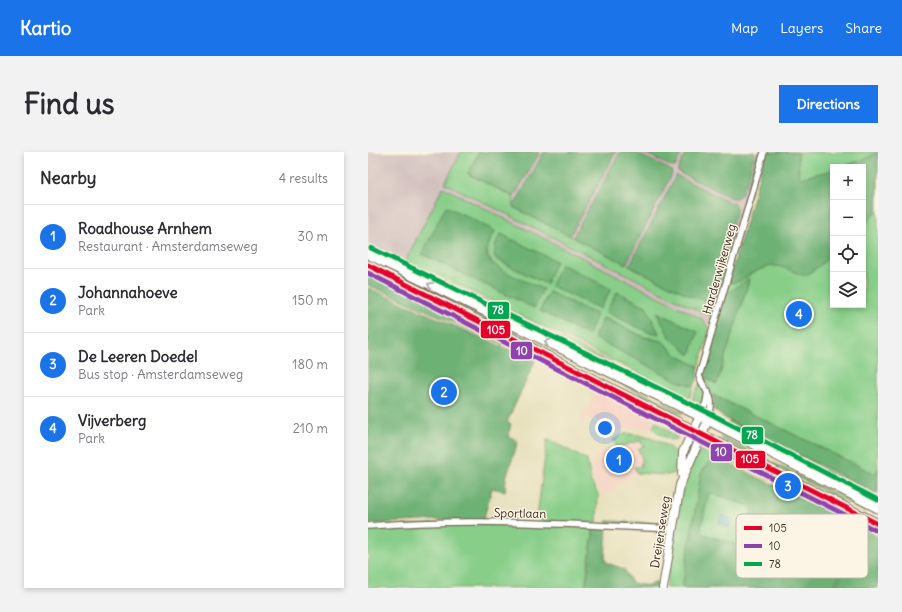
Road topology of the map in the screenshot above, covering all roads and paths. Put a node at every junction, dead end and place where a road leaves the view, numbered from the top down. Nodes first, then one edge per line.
1 (764, 152) edge
2 (368, 254) edge
3 (368, 265) edge
4 (708, 391) junction
5 (704, 418) junction
6 (693, 429) junction
7 (702, 434) junction
8 (682, 479) junction
9 (878, 508) edge
10 (858, 514) edge
11 (868, 519) edge
12 (878, 524) edge
13 (368, 526) edge
14 (672, 529) junction
15 (663, 588) edge

1 - 4 street, Harderwijkerweg
5 -> 2 main road
3 - 6 main road
4 - 5 street
4 - 5 street, Harderwijkerweg
5 - 6 main road, Dreijenseweg
5 - 7 main road, Dreijenseweg
5 - 9 main road
6 - 7 main road
6 - 8 main road, Dreijenseweg
7 - 8 main road, Dreijenseweg
7 - 10 main road
8 - 14 main road, Dreijenseweg
11 - 12 main road
13 - 14 street, Sportlaan
14 - 15 main road, Dreijenseweg

